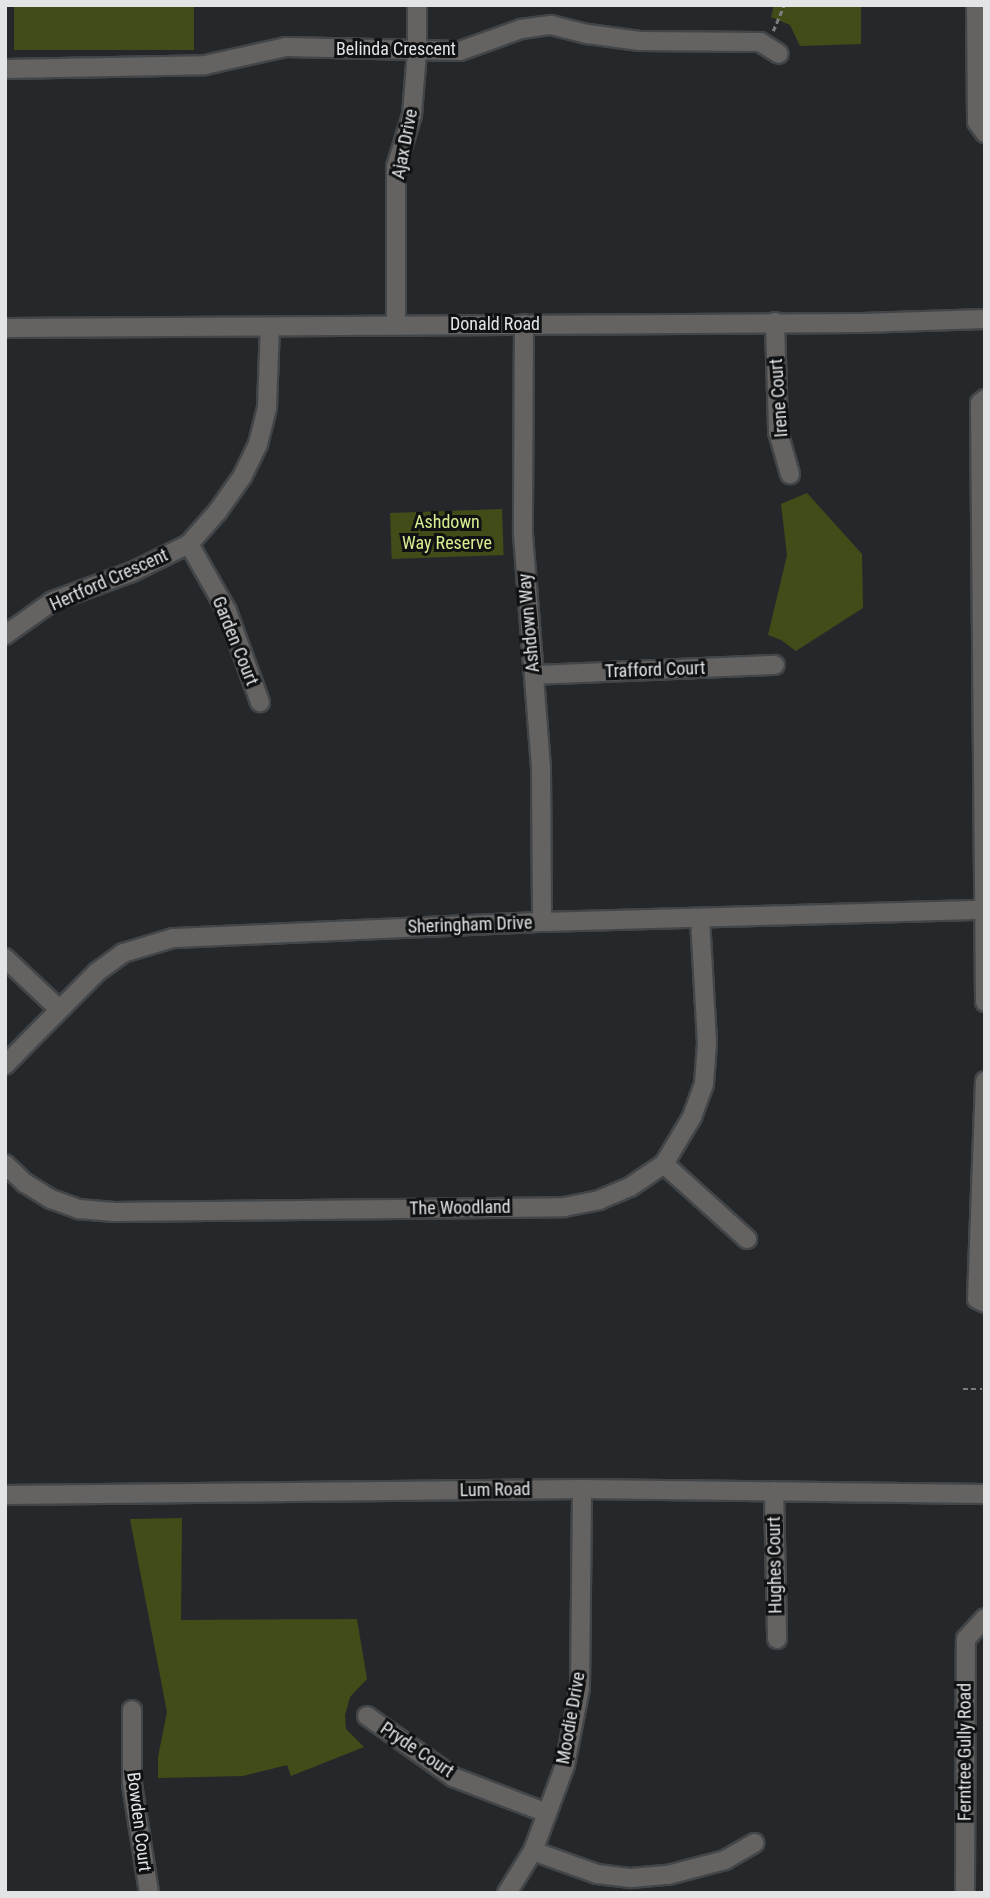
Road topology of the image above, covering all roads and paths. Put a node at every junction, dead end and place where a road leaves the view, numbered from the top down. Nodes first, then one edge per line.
1 (417, 5) edge
2 (784, 5) edge
3 (976, 5) edge
4 (773, 50) joint
5 (417, 51) junction
6 (5, 69) edge
7 (980, 132) edge
8 (985, 319) edge
9 (775, 321) junction
10 (396, 324) junction
11 (524, 324) junction
12 (270, 327) junction
13 (5, 328) edge
14 (985, 399) edge
15 (790, 474) dead end
16 (188, 544) junction
17 (5, 635) edge
18 (775, 665) dead end
19 (534, 674) junction
20 (260, 702) dead end
21 (983, 910) junction
22 (700, 919) junction
23 (542, 922) junction
24 (5, 958) edge
25 (985, 1002) edge
26 (59, 1009) junction
27 (5, 1065) edge
28 (985, 1081) edge
29 (5, 1164) edge
30 (664, 1164) junction
31 (747, 1239) dead end
32 (985, 1303) edge
33 (963, 1389) dead end
34 (982, 1389) dead end
35 (582, 1489) junction
36 (774, 1491) junction
37 (985, 1494) edge
38 (5, 1495) edge
39 (985, 1618) edge
40 (777, 1639) dead end
41 (132, 1710) dead end
42 (367, 1716) dead end
43 (547, 1813) junction
44 (755, 1843) dead end
45 (533, 1851) junction
46 (149, 1893) edge
47 (507, 1893) edge
48 (965, 1893) edge

1 - 5 street, Ajax Drive
2 - 4 path
3 - 7 street
4 - 5 street, Belinda Crescent
5 - 6 street, Belinda Crescent
5 - 10 street, Ajax Drive
8 - 9 street, Donald Road
9 - 11 street, Donald Road
9 - 15 street, Irene Court
10 - 11 street, Donald Road
10 - 12 street, Donald Road
11 - 19 street, Ashdown Way
12 - 13 street, Donald Road
12 - 16 street, Hertford Crescent
14 - 21 street
16 - 17 street, Hertford Crescent
16 - 20 street, Garden Court
18 - 19 street, Trafford Court
19 - 23 street, Ashdown Way
21 - 22 street, Sheringham Drive
21 - 25 street
22 - 23 street, Sheringham Drive
22 - 30 street, The Woodland
23 - 26 street, Sheringham Drive
24 - 26 street
26 - 27 street, Sheringham Drive
28 - 32 street
29 - 30 street, The Woodland
30 - 31 street
33 - 34 path
35 - 36 street, Lum Road
35 - 38 street, Lum Road
35 - 43 street, Moodie Drive
36 - 37 street, Lum Road
36 - 40 street, Hughes Court
39 - 48 street, Ferntree Gully Road
41 - 46 street, Bowden Court
42 - 43 street, Pryde Court
43 - 45 street, Moodie Drive
44 - 45 street
45 - 47 street, Moodie Drive

